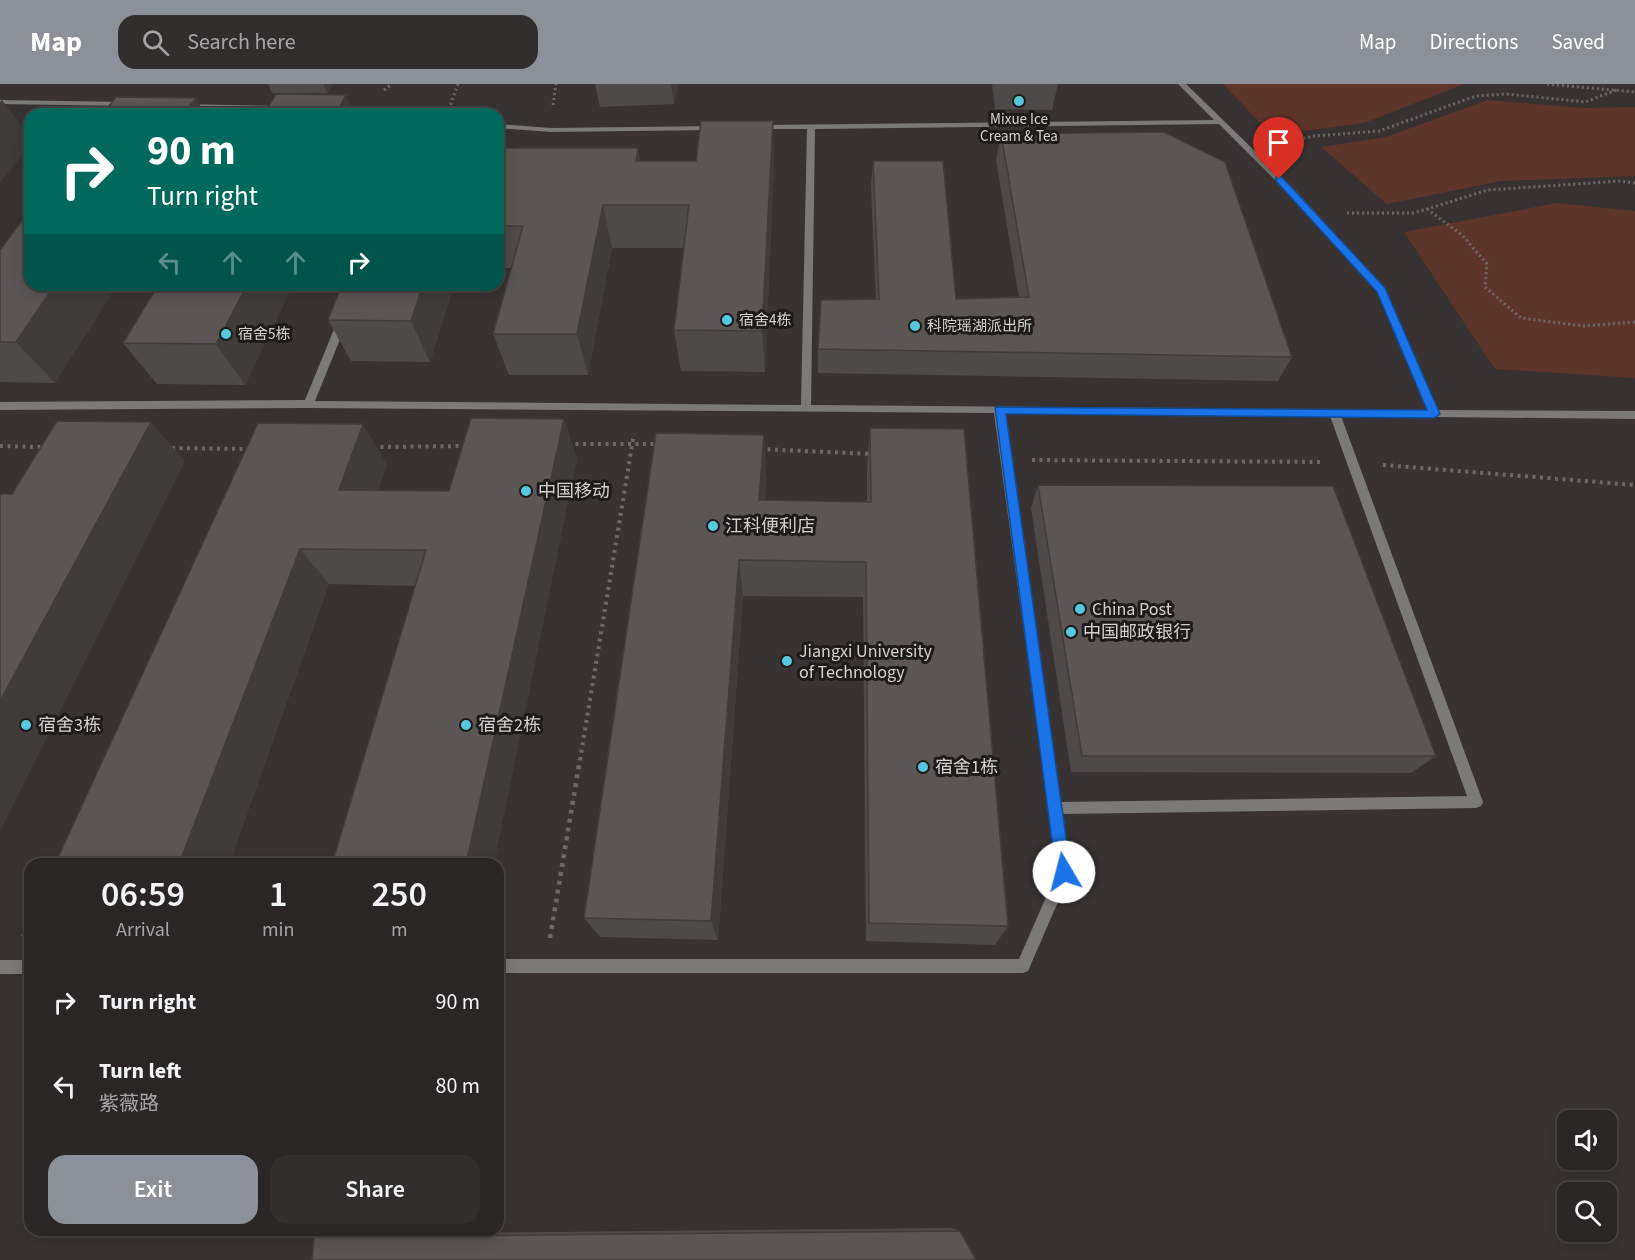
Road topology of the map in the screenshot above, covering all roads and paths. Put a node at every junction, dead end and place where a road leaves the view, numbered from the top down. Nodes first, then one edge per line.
1 (458, 84) edge
2 (1182, 84) edge
3 (1547, 84) edge
4 (1619, 89) junction
5 (1635, 92) edge
6 (0, 102) edge
7 (124, 104) junction
8 (135, 105) edge
9 (170, 105) edge
10 (121, 108) edge
11 (264, 108) edge
12 (449, 108) edge
13 (1222, 122) junction
14 (504, 126) edge
15 (752, 127) edge
16 (811, 127) junction
17 (728, 128) edge
18 (1251, 151) junction
19 (1635, 183) edge
20 (1427, 209) junction
21 (1310, 214) junction
22 (348, 307) edge
23 (1635, 322) edge
24 (266, 404) junction
25 (309, 404) junction
26 (0, 406) edge
27 (639, 406) junction
28 (806, 408) junction
29 (999, 410) junction
30 (1334, 412) junction
31 (1434, 414) junction
32 (1635, 415) edge
33 (633, 443) junction
34 (562, 444) edge
35 (668, 445) edge
36 (469, 446) edge
37 (0, 447) edge
38 (47, 447) edge
39 (363, 447) edge
40 (164, 448) dead end
41 (258, 448) edge
42 (749, 448) edge
43 (246, 449) junction
44 (878, 454) edge
45 (241, 459) edge
46 (1006, 459) junction
47 (1352, 462) junction
48 (1635, 485) edge
49 (1054, 808) junction
50 (504, 966) edge
51 (546, 966) junction
52 (0, 967) edge
53 (24, 967) edge

1 - 12 path
2 - 13 street
3 - 4 path
4 - 5 path
4 - 18 path
6 - 7 street
7 - 8 street
7 - 10 street
9 - 11 street
13 - 16 street
13 - 18 street
14 - 17 street
15 - 16 street
16 - 28 street
18 - 21 street
19 - 20 path
20 - 21 path
20 - 23 path
21 - 31 street
22 - 25 street
24 - 25 street
24 - 26 street
24 - 43 path
25 - 27 street
27 - 28 street
27 - 33 path
28 - 29 street
29 - 30 street
29 - 46 street
30 - 31 street
30 - 47 street
31 - 32 street
33 - 34 path
33 - 35 path
33 - 51 path
36 - 39 path
37 - 38 path
40 - 43 path
41 - 43 path
42 - 44 path
43 - 45 path
46 - 47 path
46 - 49 street
47 - 48 path
47 - 49 street
49 - 51 street
50 - 51 street
52 - 53 street

